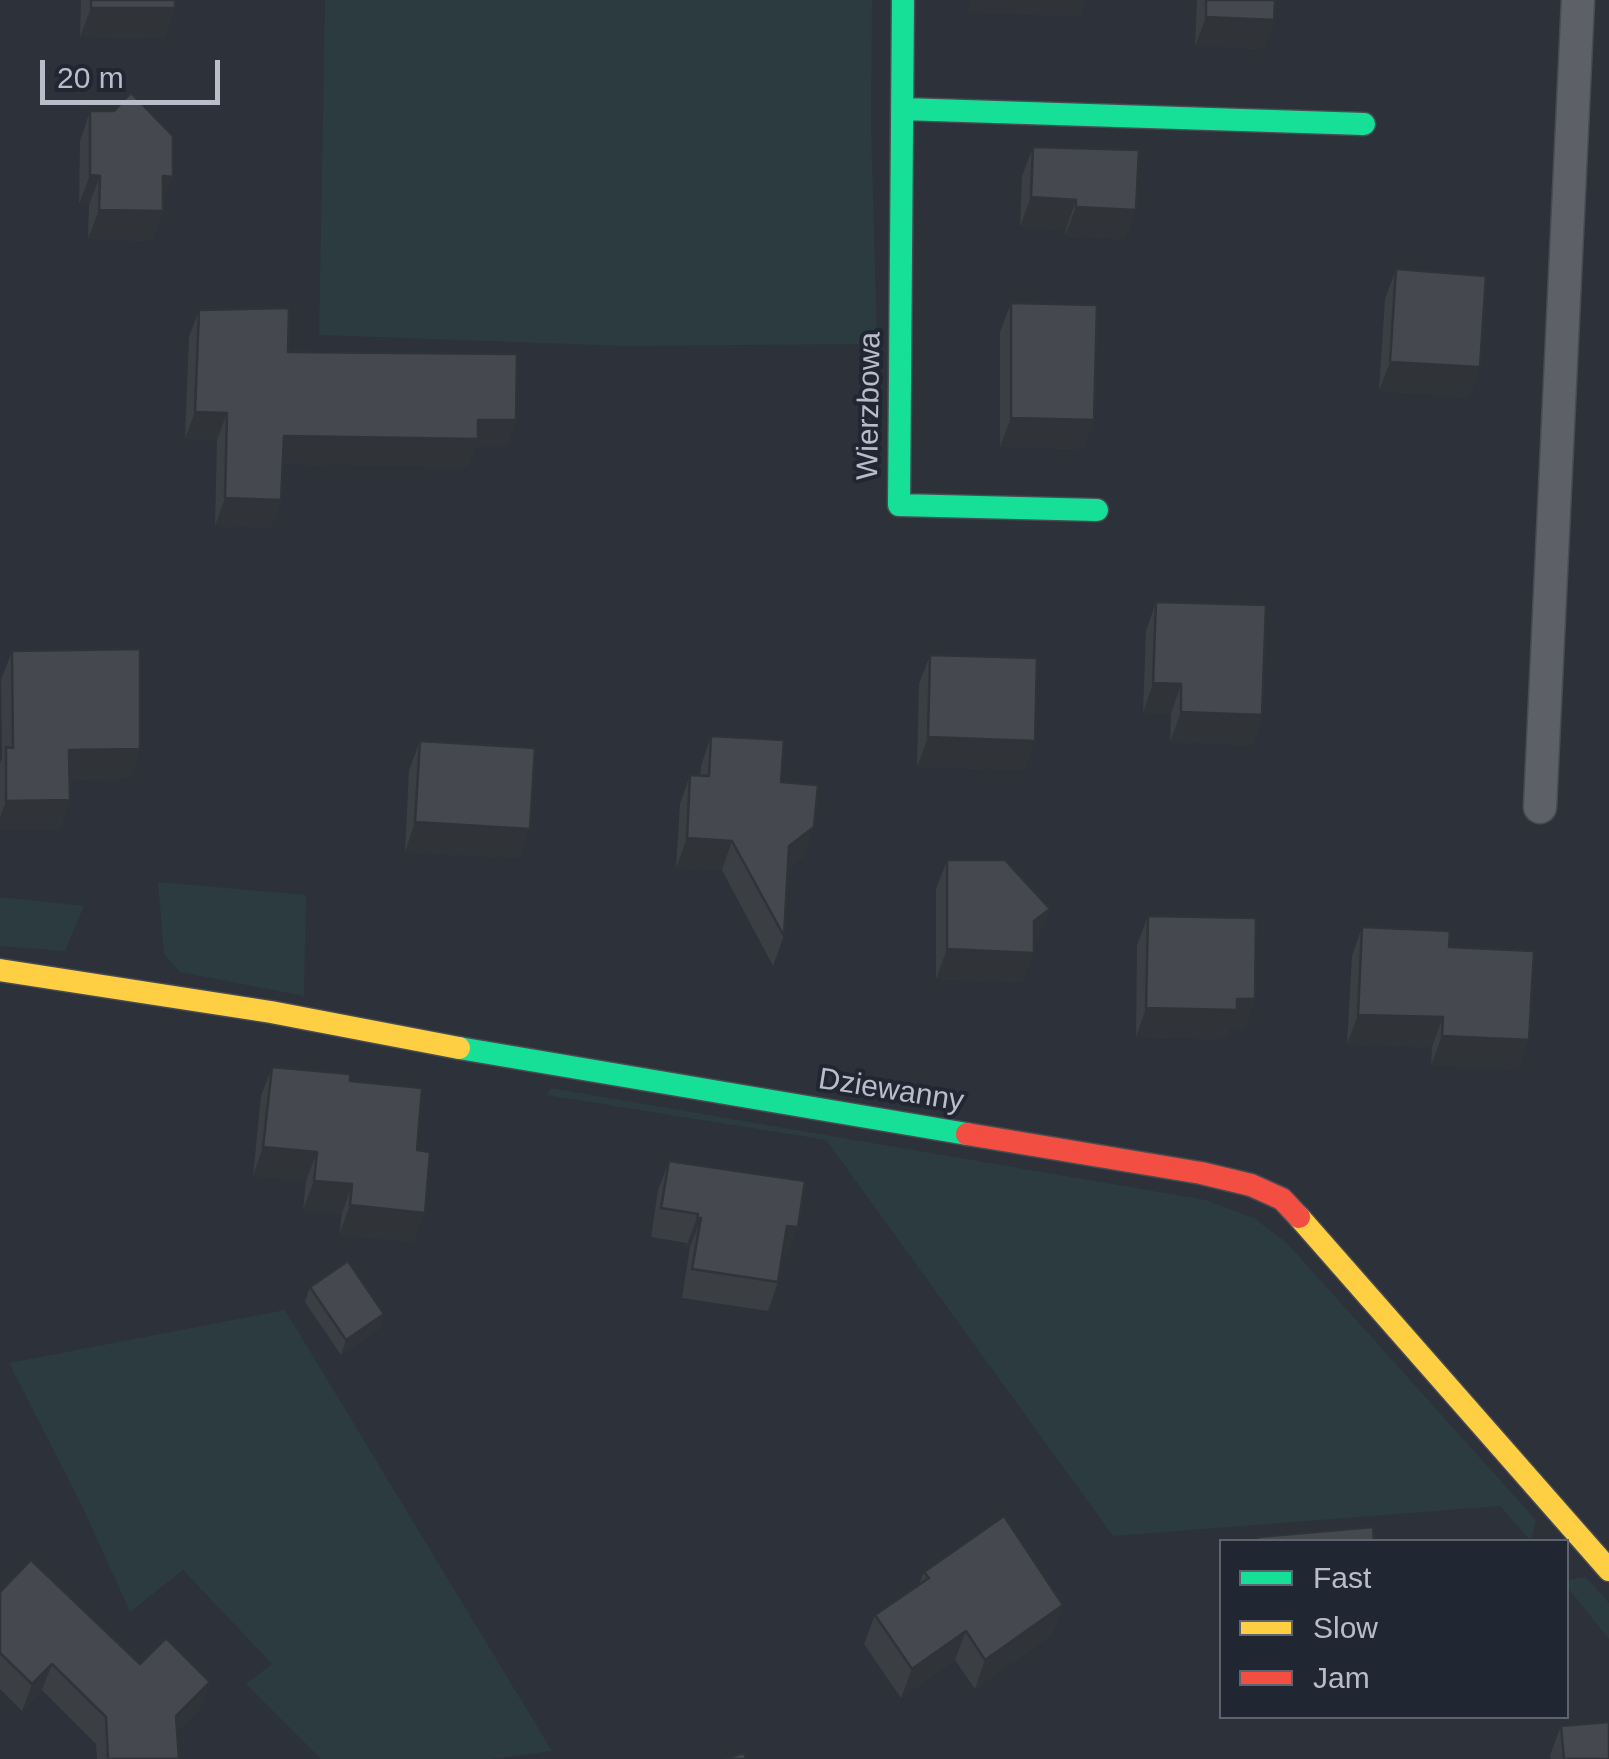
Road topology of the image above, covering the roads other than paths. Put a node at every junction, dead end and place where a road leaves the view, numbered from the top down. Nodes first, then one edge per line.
1 (903, 0) edge
2 (1578, 0) edge
3 (904, 108) junction
4 (1364, 124) dead end
5 (1097, 510) dead end
6 (1540, 807) dead end
7 (0, 970) edge
8 (1609, 1570) edge

1 - 3 street, Wierzbowa
2 - 6 lane
3 - 4 street
3 - 5 street, Wierzbowa
7 - 8 street, Dziewanny

